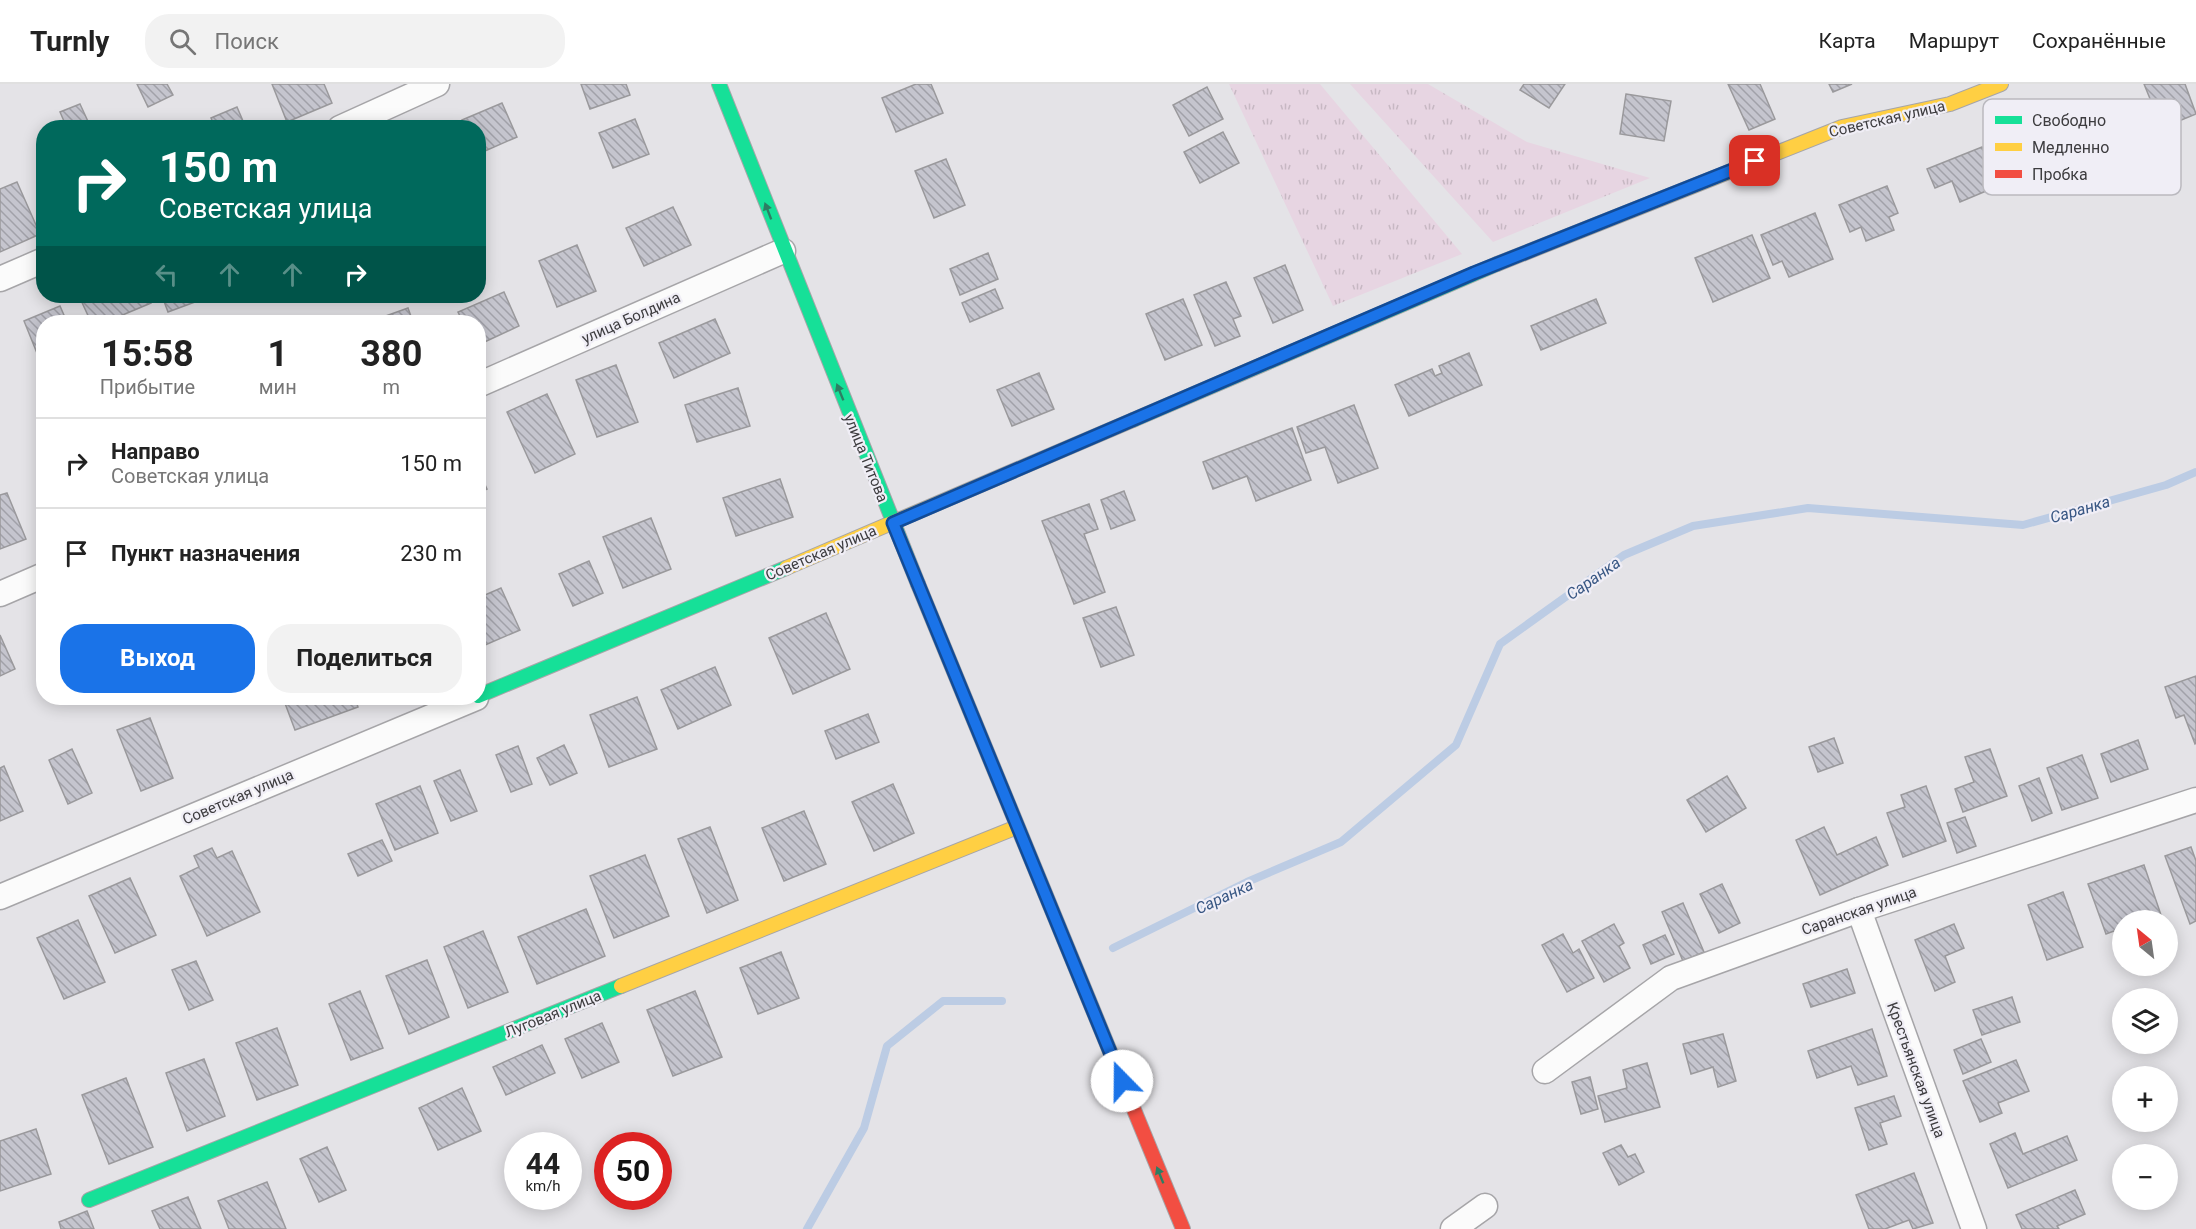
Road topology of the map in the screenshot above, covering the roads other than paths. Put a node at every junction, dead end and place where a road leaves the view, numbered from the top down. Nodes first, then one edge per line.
1 (437, 84) edge
2 (719, 84) edge
3 (2001, 84) edge
4 (358, 120) edge
5 (783, 251) junction
6 (36, 263) edge
7 (0, 279) edge
8 (486, 381) edge
9 (893, 523) junction
10 (36, 578) edge
11 (0, 594) edge
12 (486, 693) edge
13 (458, 705) edge
14 (2196, 800) edge
15 (1017, 827) junction
16 (0, 897) edge
17 (1859, 910) junction
18 (1545, 1071) dead end
19 (89, 1200) dead end
20 (1485, 1206) dead end
21 (1183, 1229) edge
22 (1453, 1229) edge
23 (1974, 1229) edge

1 - 4 street
5 -> 2 street, улица Титова
3 - 9 street, Советская улица
5 - 8 street, улица Болдина
9 -> 5 street, улица Титова
6 - 7 street
9 - 12 street, Советская улица
9 - 15 street, улица Титова
10 - 11 street
13 - 16 street, Советская улица
14 - 17 street, Саранская улица
15 - 19 street, Луговая улица
21 -> 15 street, улица Титова
17 - 18 street, Саранская улица
17 - 23 street, Крестьянская улица
20 - 22 street

